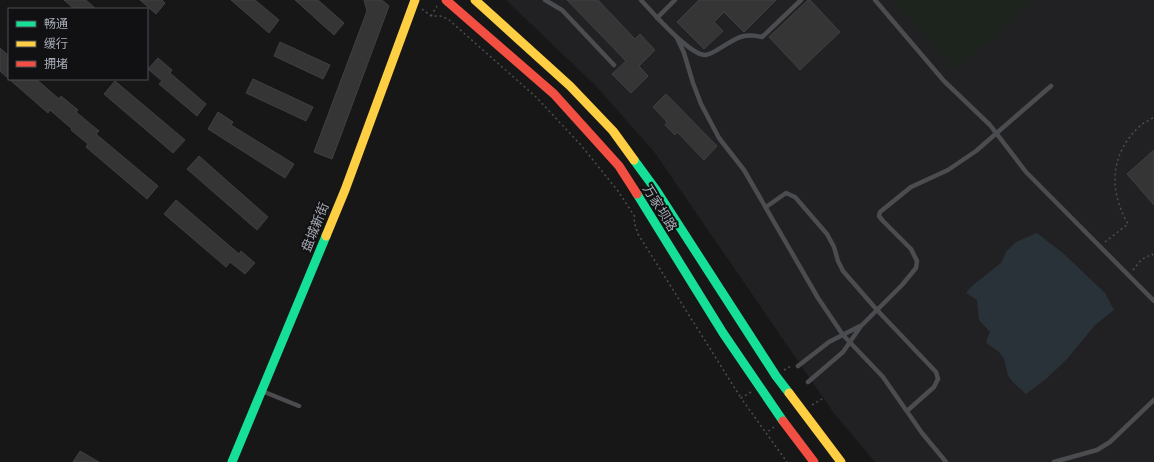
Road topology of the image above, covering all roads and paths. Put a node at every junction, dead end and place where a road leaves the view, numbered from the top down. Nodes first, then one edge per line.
1 (415, 0) edge
2 (446, 0) edge
3 (475, 0) edge
4 (544, 0) edge
5 (641, 0) edge
6 (675, 0) edge
7 (801, 0) edge
8 (875, 0) edge
9 (437, 5) dead end
10 (657, 18) junction
11 (677, 38) junction
12 (614, 65) dead end
13 (1051, 86) dead end
14 (1154, 117) edge
15 (766, 207) junction
16 (1101, 246) junction
17 (1154, 256) edge
18 (1129, 274) junction
19 (1154, 301) edge
20 (877, 310) junction
21 (861, 326) junction
22 (843, 335) junction
23 (850, 343) junction
24 (798, 366) dead end
25 (808, 382) dead end
26 (262, 391) junction
27 (741, 398) dead end
28 (1154, 400) edge
29 (299, 406) dead end
30 (907, 411) junction
31 (232, 462) edge
32 (814, 462) edge
33 (840, 462) edge
34 (946, 462) edge
35 (1054, 462) edge

1 - 26 main road, 盘城新街
2 - 32 main road, 万家坝路
3 - 33 main road, 万家坝路
4 - 12 lane
5 - 10 lane
6 - 10 lane
7 - 11 lane
8 - 16 lane
9 - 27 path
10 - 11 lane
11 - 15 lane
13 - 20 lane
14 - 16 path
15 - 20 lane
15 - 22 lane
16 - 18 lane
17 - 18 path
18 - 19 lane
20 - 21 lane
20 - 30 lane
21 - 22 lane
21 - 23 lane
22 - 23 lane
22 - 24 lane
23 - 25 lane
23 - 30 lane
26 - 29 lane
26 - 31 main road, 盘城新街
28 - 35 lane
30 - 34 lane

